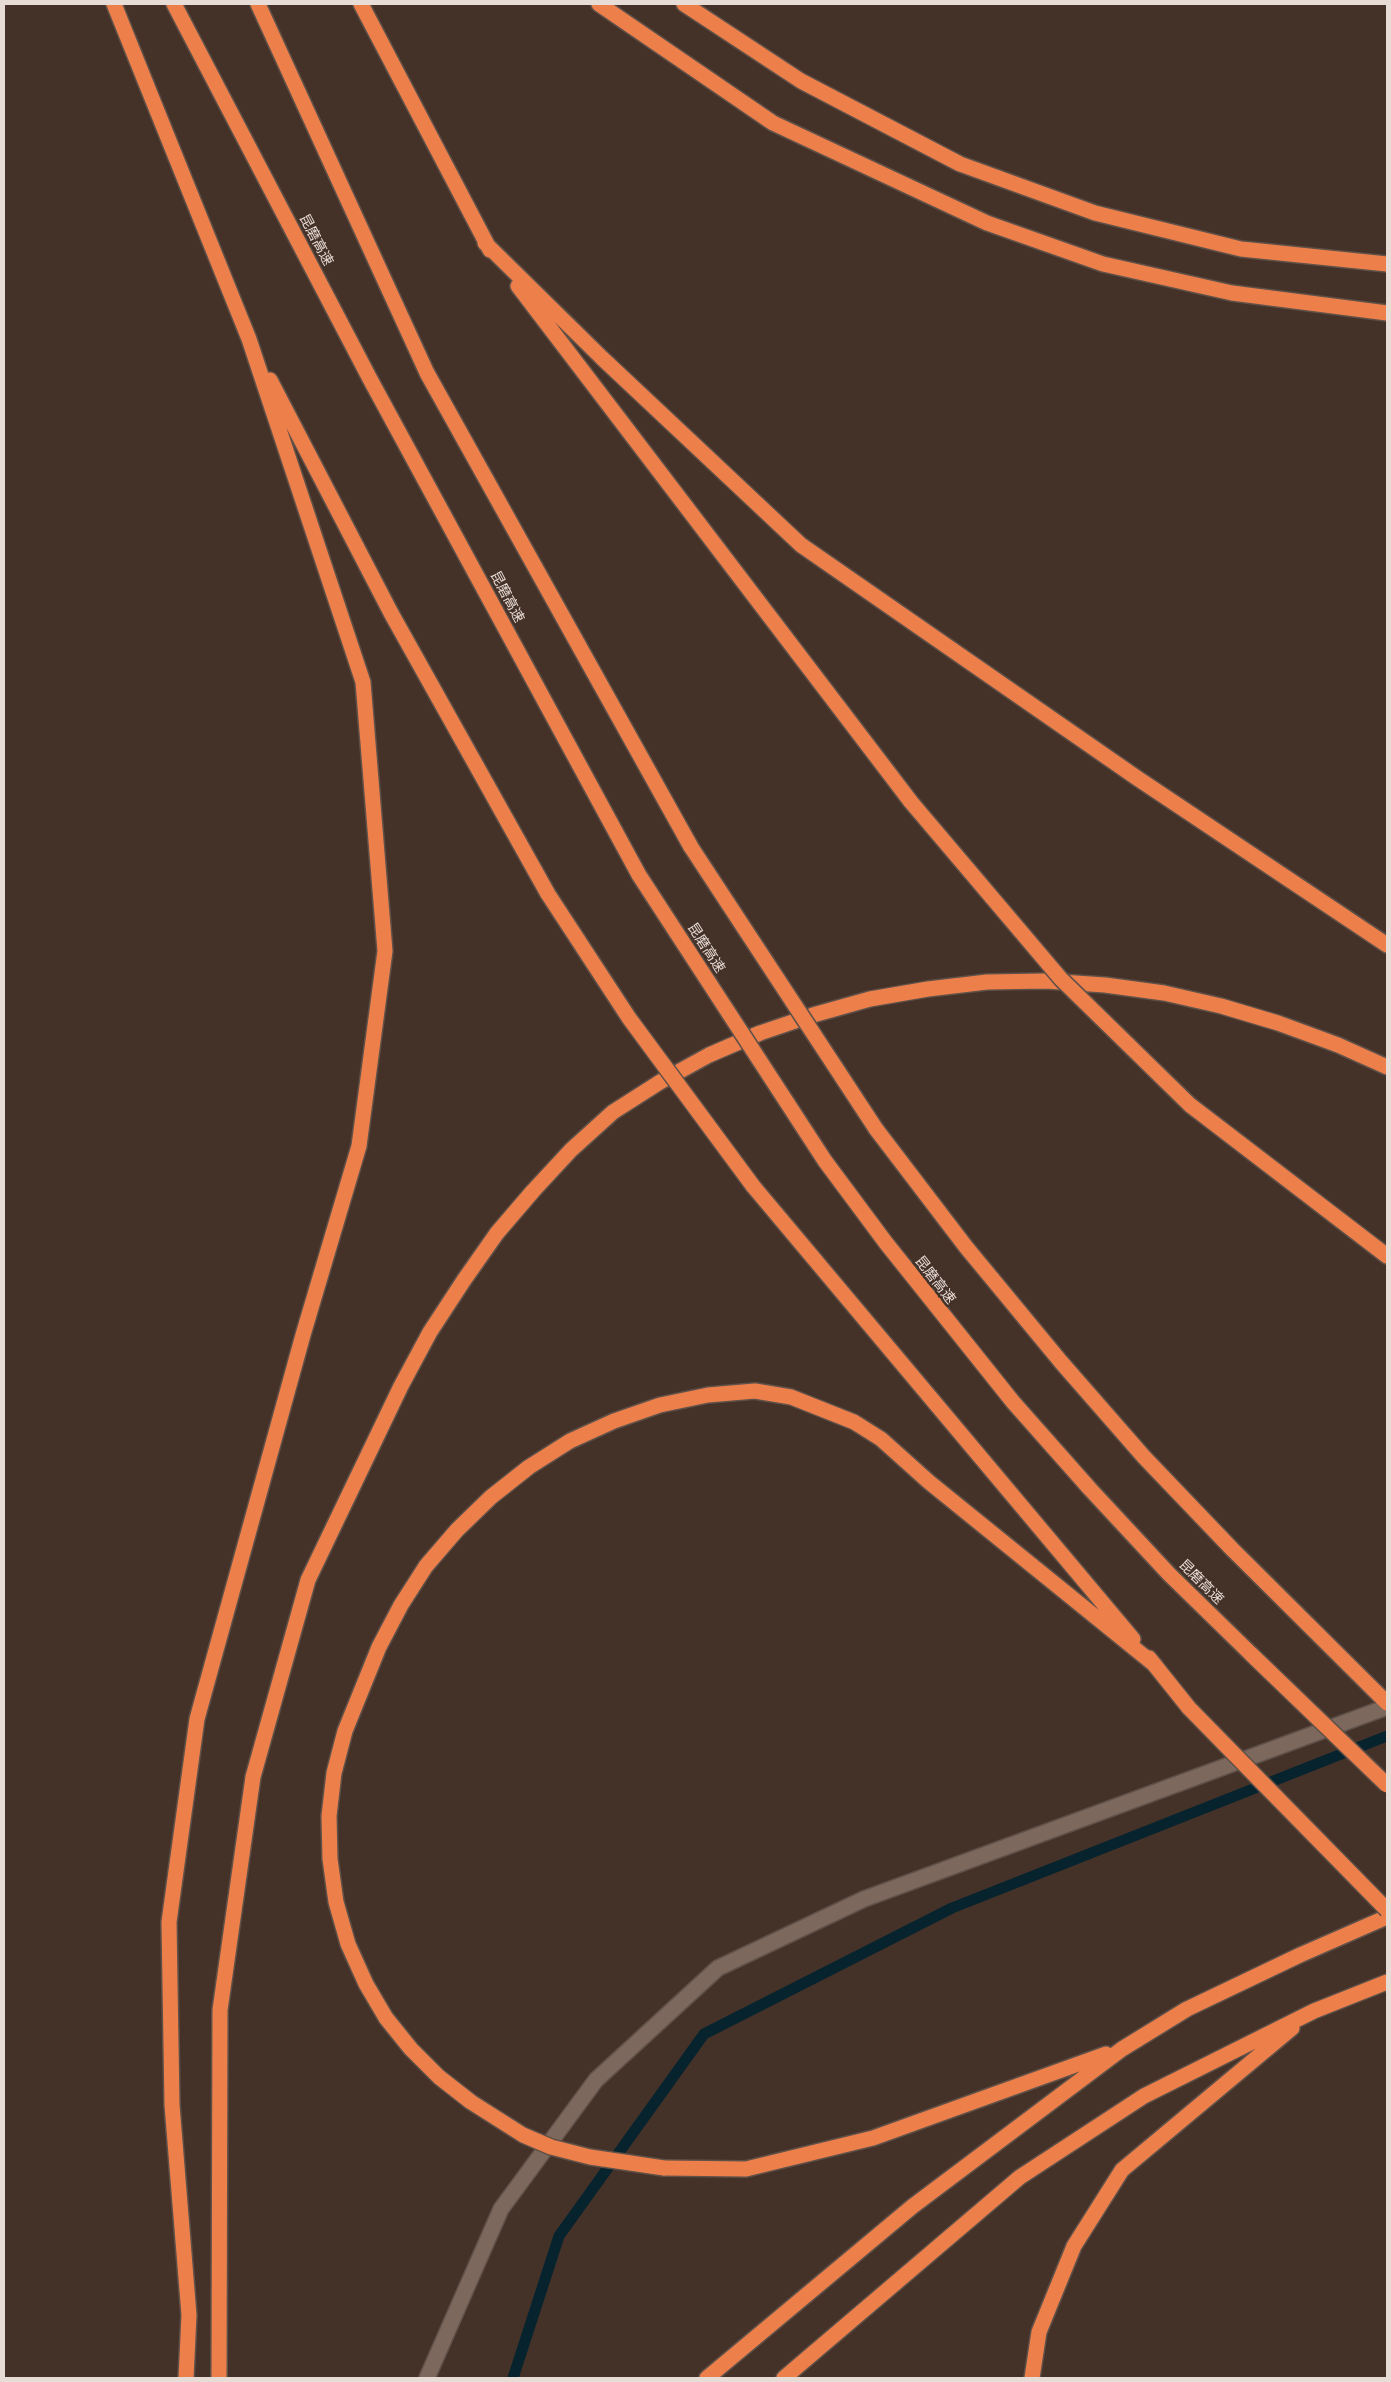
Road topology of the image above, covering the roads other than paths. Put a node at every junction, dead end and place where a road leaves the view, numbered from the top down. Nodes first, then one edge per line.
1 (114, 4) edge
2 (174, 4) edge
3 (258, 4) edge
4 (361, 4) edge
5 (599, 4) edge
6 (684, 4) edge
7 (485, 243) junction
8 (1387, 264) edge
9 (1387, 313) edge
10 (249, 339) junction
11 (1387, 945) edge
12 (1387, 1067) edge
13 (1387, 1256) edge
14 (1155, 1665) junction
15 (1387, 1703) edge
16 (1387, 1707) edge
17 (1387, 1785) edge
18 (1387, 1910) edge
19 (1387, 1917) edge
20 (1387, 1982) edge
21 (1314, 2011) junction
22 (1122, 2048) junction
23 (186, 2378) edge
24 (219, 2378) edge
25 (427, 2378) edge
26 (707, 2378) edge
27 (784, 2378) edge
28 (1032, 2378) edge

1 - 10 highway
2 - 17 highway, 昆磨高速, bridge
3 - 15 highway, bridge
4 - 7 highway
5 - 9 highway
6 - 8 highway
7 - 11 highway
7 - 13 highway, bridge
10 - 14 highway, bridge
10 - 23 highway
12 - 24 highway
14 - 18 highway, bridge
14 - 22 highway, bridge
16 - 25 street
19 - 22 highway
20 - 21 highway
21 - 27 highway
21 - 28 highway
22 - 26 highway

